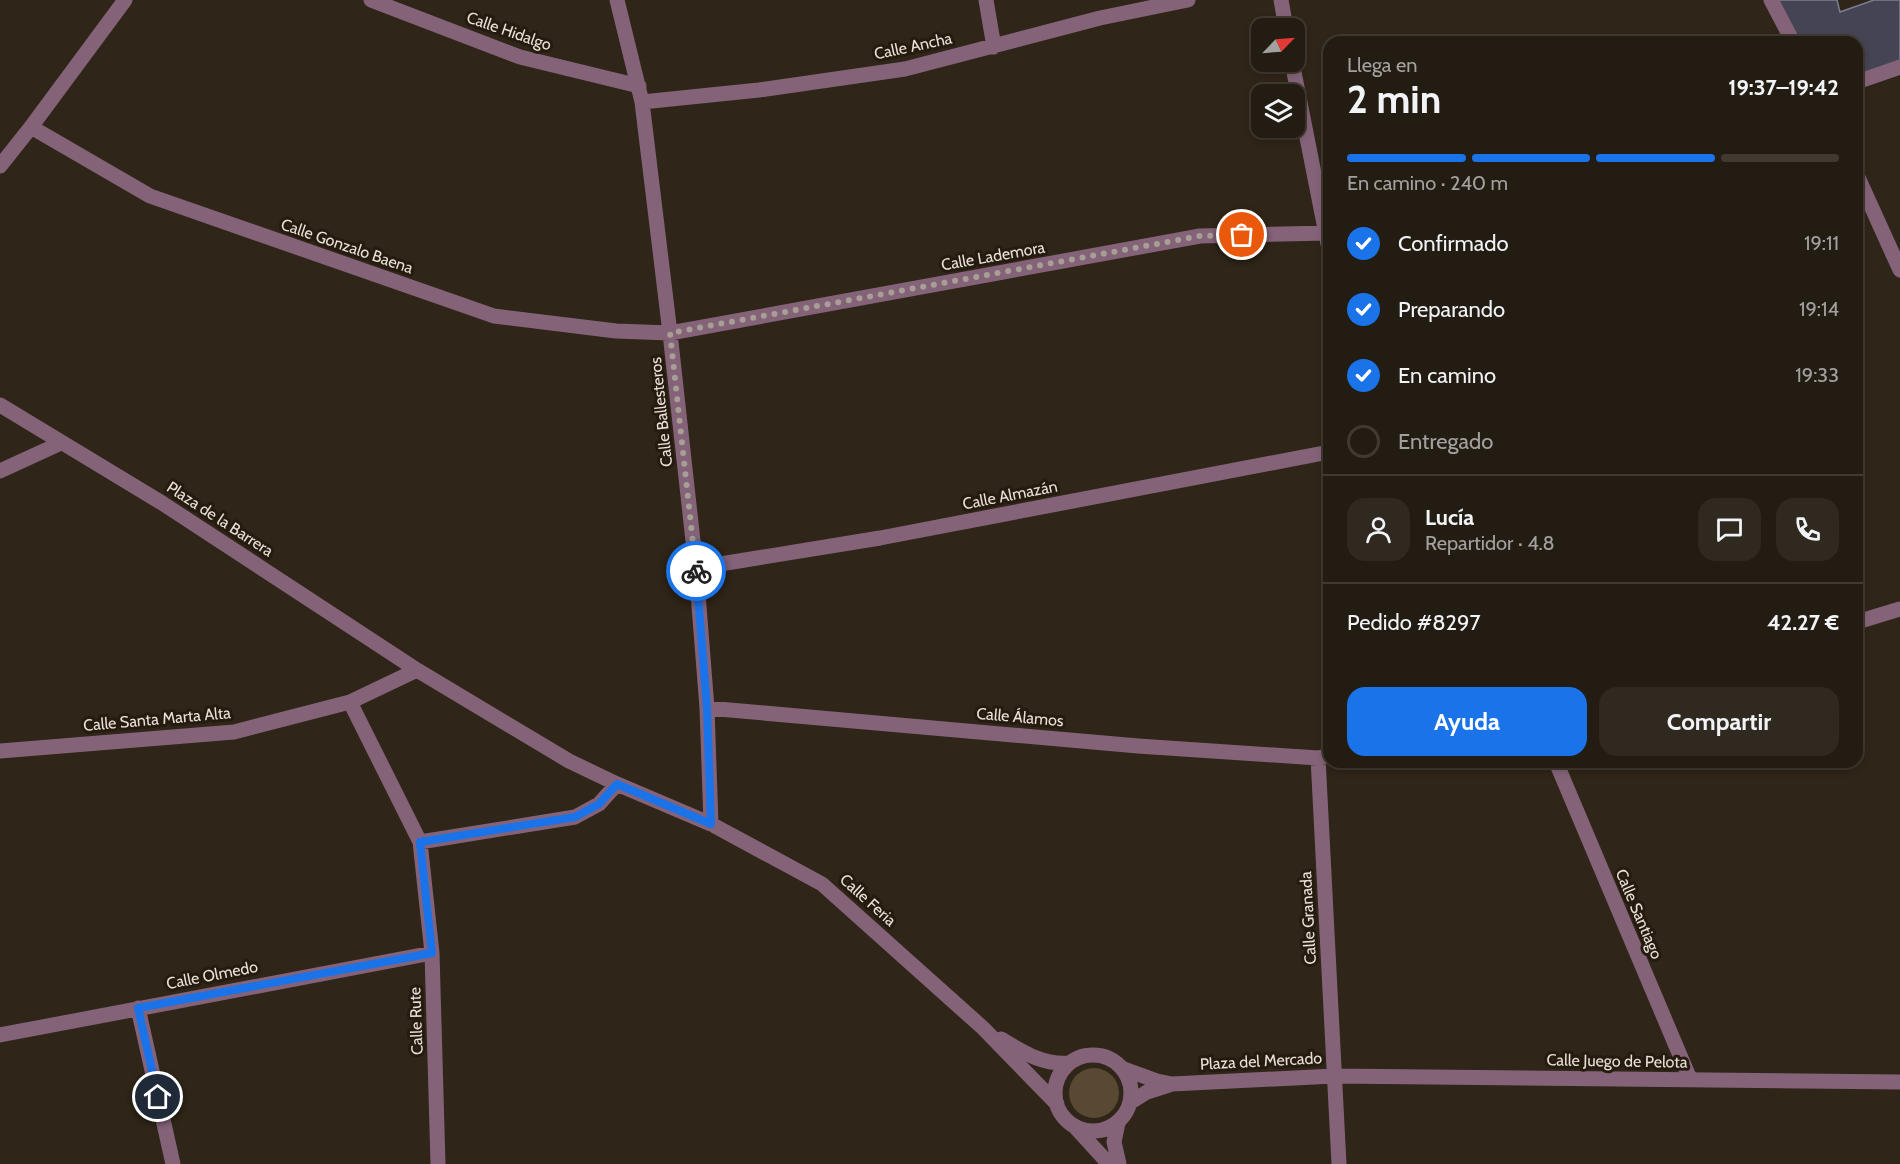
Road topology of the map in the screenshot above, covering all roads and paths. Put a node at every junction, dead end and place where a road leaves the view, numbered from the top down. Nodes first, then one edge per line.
1 (125, 0) edge
2 (371, 0) edge
3 (617, 0) edge
4 (986, 0) edge
5 (1188, 0) edge
6 (1281, 0) edge
7 (1771, 0) edge
8 (1284, 18) edge
9 (1790, 36) edge
10 (994, 47) junction
11 (1900, 67) edge
12 (1294, 72) edge
13 (1863, 80) edge
14 (639, 86) junction
15 (642, 102) junction
16 (31, 127) junction
17 (0, 166) edge
18 (1863, 188) edge
19 (1323, 213) edge
20 (1323, 233) edge
21 (1900, 270) edge
22 (670, 333) junction
23 (0, 405) edge
24 (62, 443) junction
25 (1323, 453) edge
26 (0, 471) edge
27 (696, 568) junction
28 (1900, 609) edge
29 (1863, 620) edge
30 (417, 670) junction
31 (350, 702) junction
32 (707, 708) junction
33 (0, 751) edge
34 (1323, 757) edge
35 (1324, 768) edge
36 (1559, 768) edge
37 (617, 784) junction
38 (711, 824) junction
39 (420, 842) junction
40 (432, 953) junction
41 (138, 1008) junction
42 (983, 1028) junction
43 (0, 1035) edge
44 (1069, 1063) junction
45 (1124, 1069) junction
46 (1334, 1076) junction
47 (1690, 1079) junction
48 (1900, 1082) edge
49 (1172, 1084) junction
50 (1131, 1102) junction
51 (1057, 1104) junction
52 (1118, 1123) junction
53 (1074, 1126) junction
54 (173, 1164) edge
55 (438, 1164) edge
56 (1109, 1164) edge
57 (1119, 1164) edge
58 (1339, 1164) edge

1 - 16 street
2 - 14 street, Calle Hidalgo
3 - 14 street, Calle Ballesteros
4 - 10 street
5 - 10 street, Calle Ancha
6 - 8 street
7 - 9 street
10 - 15 street, Calle Ancha
11 - 13 street
12 - 19 street
14 - 15 street, Calle Ballesteros
15 - 22 street, Calle Ballesteros
16 - 17 street
16 - 22 street, Calle Gonzalo Baena
18 - 21 street
20 - 22 street, Calle Lademora
22 - 27 street, Calle Ballesteros
23 - 24 street, Plaza de la Barrera
24 - 26 street
24 - 30 street, Plaza de la Barrera
25 - 27 street, Calle Almazán
27 - 32 street, Calle Ballesteros
28 - 29 street
30 - 31 street
30 - 37 street, Plaza de la Barrera
31 - 33 street, Calle Santa Marta Alta
31 - 39 street
32 - 34 street, Calle Álamos
32 - 38 street, Calle Ballesteros
35 - 46 street, Calle Granada
36 - 47 street, Calle Santiago
37 - 38 street, Plaza de la Barrera
37 - 39 street
38 - 42 street, Calle Feria
39 - 40 street, Calle Rute
40 - 41 street, Calle Olmedo
40 - 55 street, Calle Rute
41 - 43 street, Calle Olmedo
41 - 54 street
42 - 44 street, Calle Feria
42 - 51 street, Calle Feria
44 - 45 street
44 - 51 street
45 - 49 street, Plaza del Mercado
45 - 50 street
46 - 47 street, Calle Juego de Pelota
46 - 49 street, Plaza del Mercado
46 - 58 street, Plaza del Mercado
47 - 48 street, Calle Juego de Pelota
49 - 50 street, Plaza del Mercado
50 - 52 street
51 - 53 street
52 - 53 street
52 - 57 street
53 - 56 street

